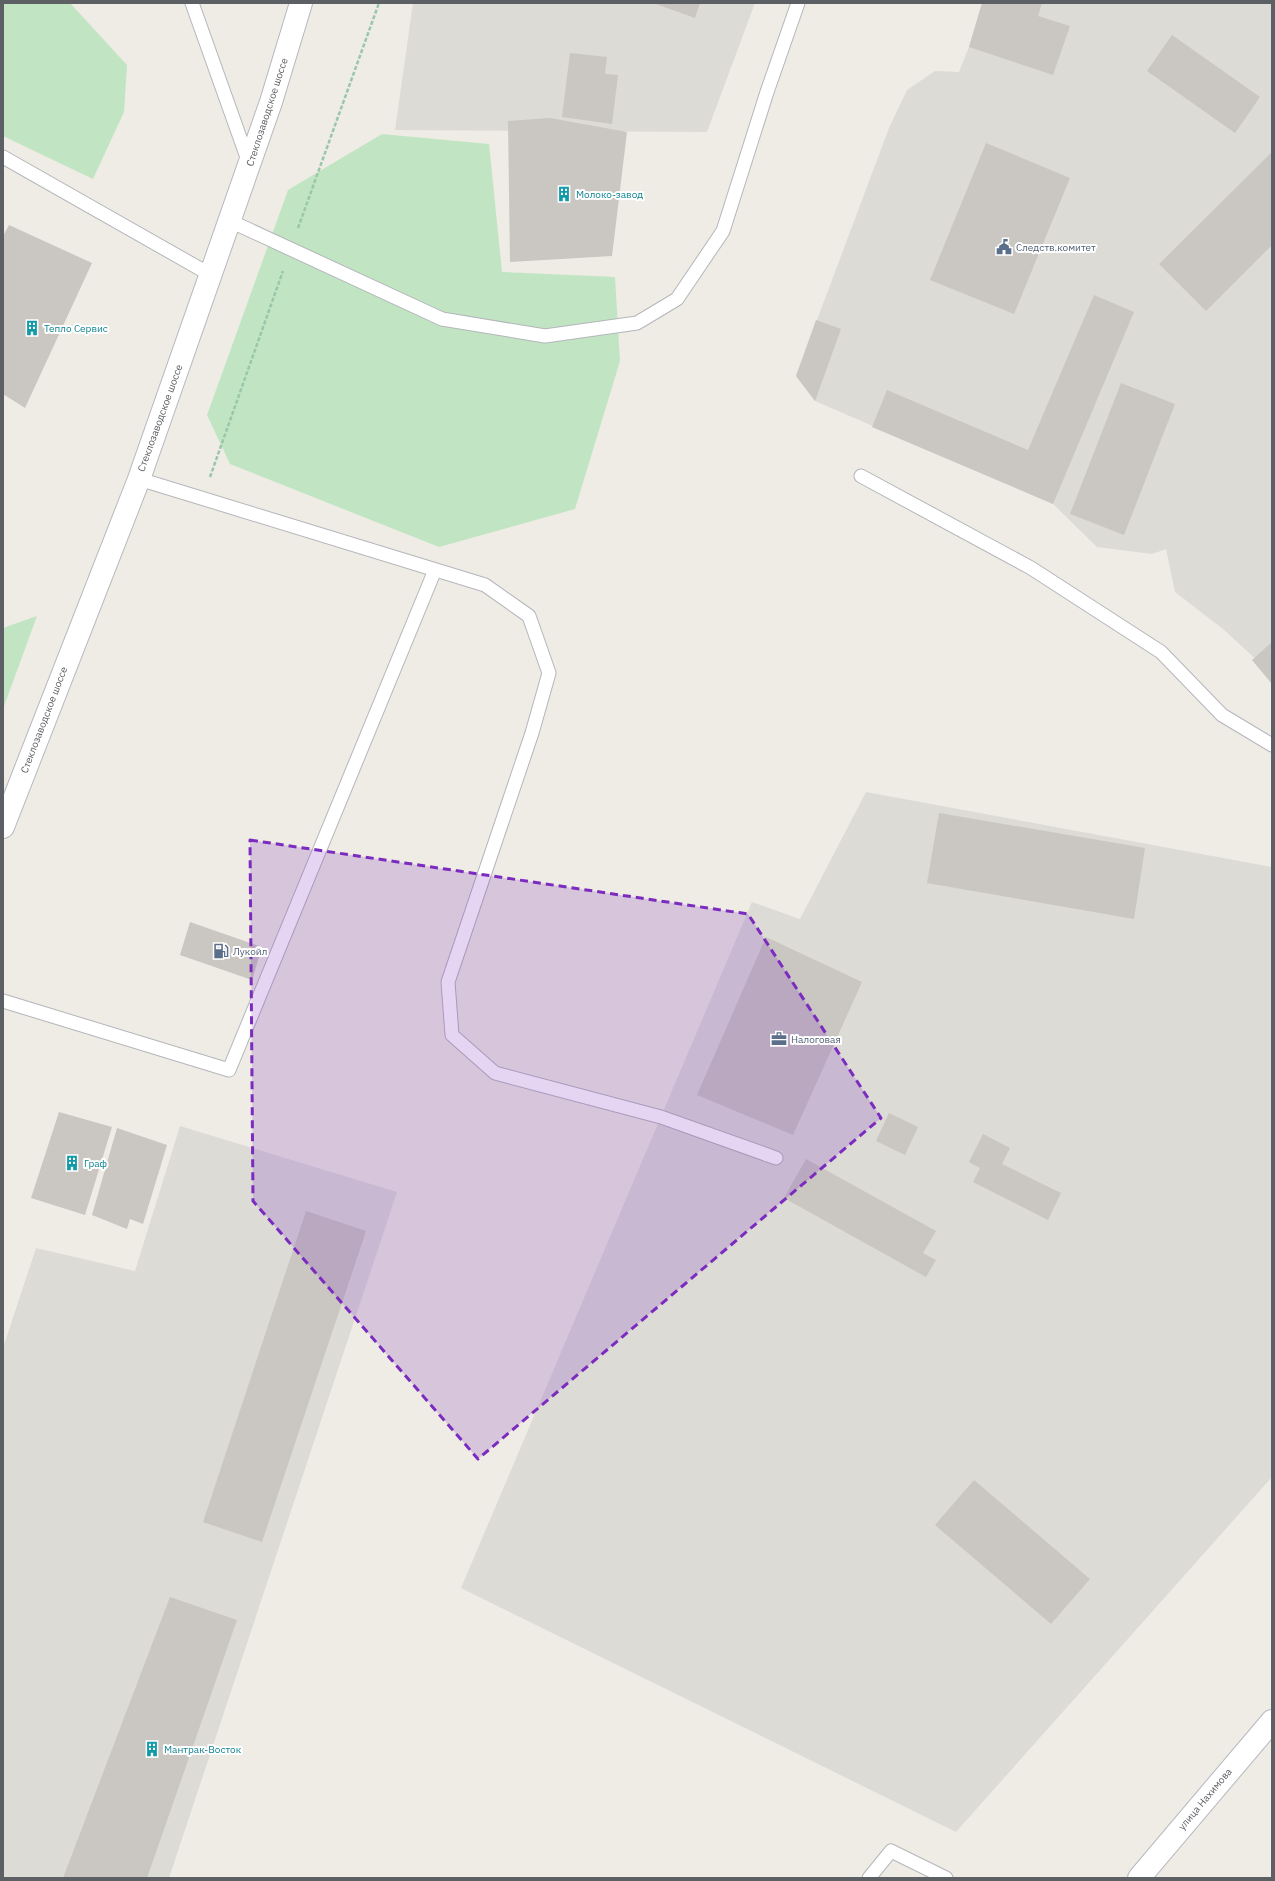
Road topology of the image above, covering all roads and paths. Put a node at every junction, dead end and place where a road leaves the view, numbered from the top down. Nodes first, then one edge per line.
1 (192, 3) edge
2 (301, 3) edge
3 (798, 3) edge
4 (3, 156) edge
5 (250, 165) junction
6 (230, 221) junction
7 (211, 275) junction
8 (861, 476) dead end
9 (139, 479) junction
10 (435, 570) junction
11 (1272, 745) edge
12 (3, 827) edge
13 (3, 1001) edge
14 (776, 1158) dead end
15 (1272, 1721) edge
16 (869, 1878) edge
17 (946, 1878) edge
18 (1139, 1878) edge

1 - 5 lane
2 - 5 main road, Стеклозаводское шоссе
3 - 6 lane
4 - 7 lane
5 - 6 main road, Стеклозаводское шоссе
6 - 7 main road, Стеклозаводское шоссе
7 - 9 main road, Стеклозаводское шоссе
8 - 11 lane
9 - 10 lane
9 - 12 main road, Стеклозаводское шоссе
10 - 13 lane
10 - 14 lane
15 - 18 main road, улица Нахимова
16 - 17 lane

